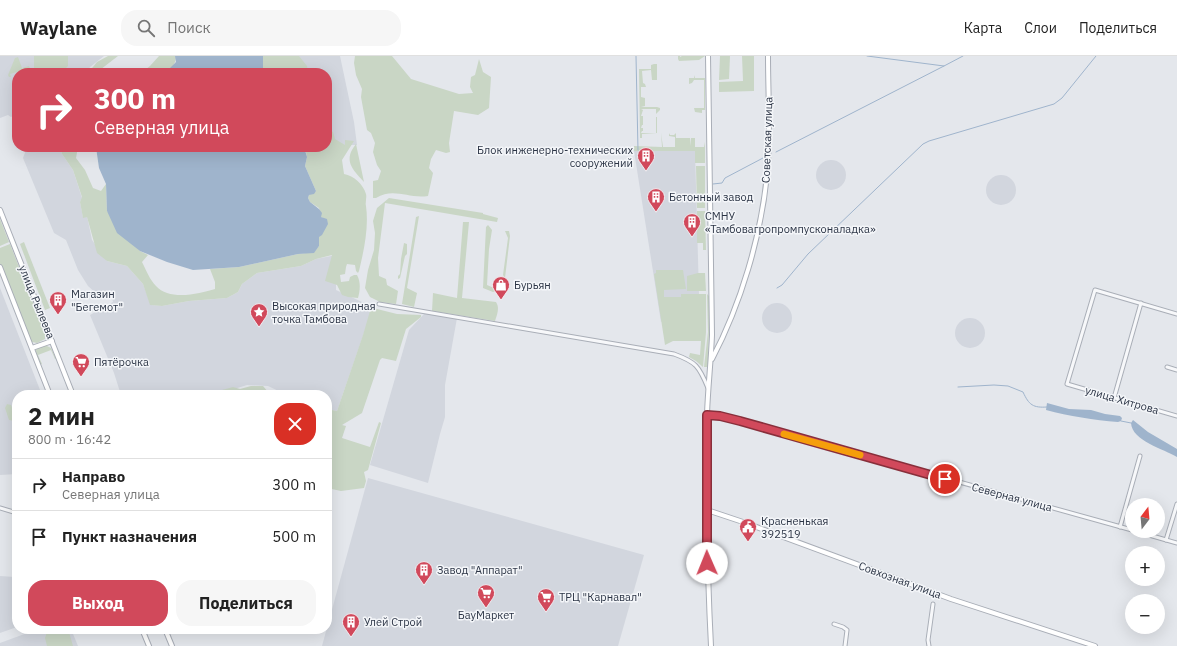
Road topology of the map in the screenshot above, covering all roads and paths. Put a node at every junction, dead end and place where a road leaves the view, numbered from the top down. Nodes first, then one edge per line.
1 (708, 56) edge
2 (768, 56) edge
3 (0, 210) edge
4 (0, 267) edge
5 (1141, 303) junction
6 (379, 304) dead end
7 (1177, 314) edge
8 (52, 341) junction
9 (32, 348) junction
10 (712, 359) junction
11 (1167, 367) dead end
12 (1177, 370) edge
13 (708, 388) junction
14 (48, 390) edge
15 (71, 390) edge
16 (1114, 398) junction
17 (707, 415) junction
18 (1177, 416) edge
19 (1140, 456) dead end
20 (1177, 504) edge
21 (0, 508) edge
22 (706, 510) junction
23 (12, 511) edge
24 (1120, 527) junction
25 (1125, 529) edge
26 (1159, 538) edge
27 (1166, 540) junction
28 (1177, 543) edge
29 (933, 604) dead end
30 (834, 624) dead end
31 (144, 634) edge
32 (167, 634) edge
33 (149, 646) edge
34 (172, 646) edge
35 (711, 646) edge
36 (845, 646) edge
37 (929, 646) edge
38 (1095, 646) edge

1 - 10 main road
2 - 10 main road, Советская улица
3 - 8 main road, улица Рылеева
4 - 9 main road, улица Рылеева
5 - 7 street
5 - 16 street
5 - 16 street, улица Хитрова
6 - 13 street
8 - 9 main road
8 - 15 main road, улица Рылеева
9 - 14 main road, улица Рылеева
10 - 13 main road
11 - 12 street
13 - 17 main road
16 - 18 street, улица Хитрова
17 - 22 main road
17 - 24 street, Северная улица
19 - 24 street
20 - 27 street
21 - 23 street
22 - 35 main road
22 - 38 main road, Совхозная улица
24 - 25 street, Северная улица
26 - 27 street, Северная улица
27 - 28 street, Северная улица
29 - 37 street
30 - 36 street
31 - 33 main road
32 - 34 main road

